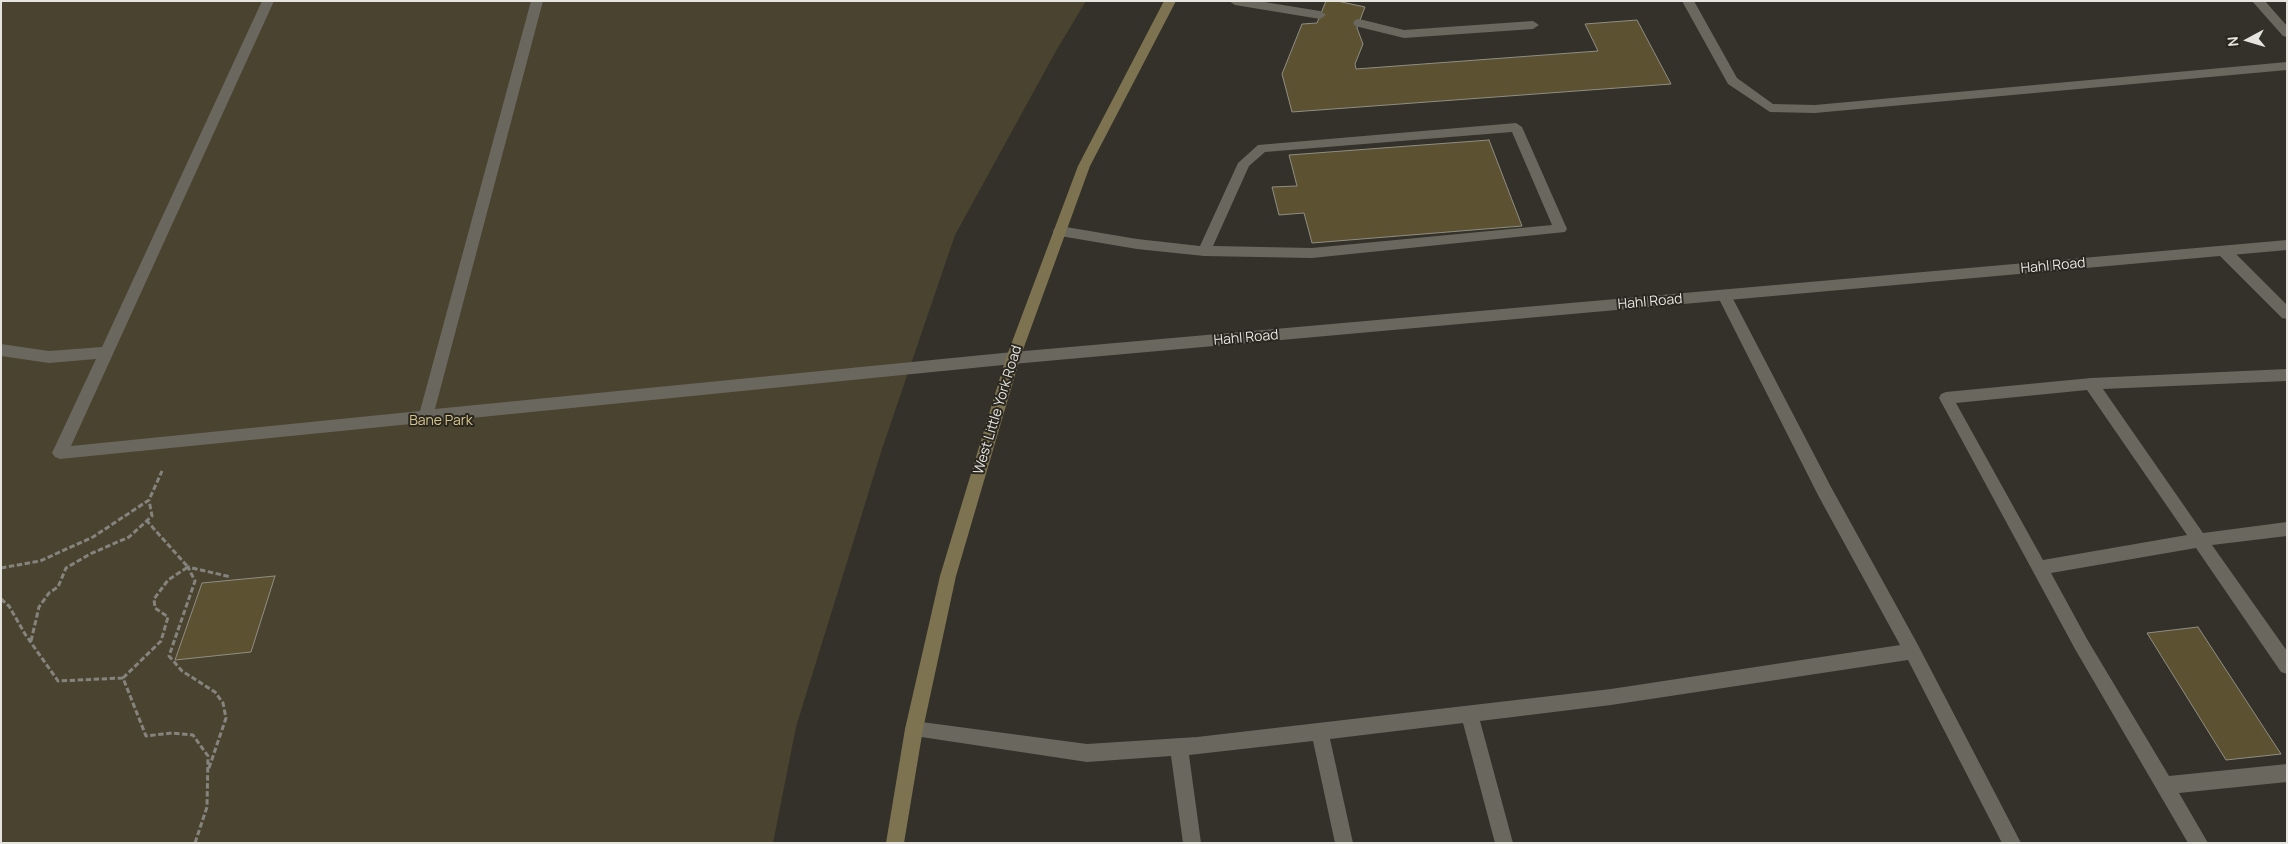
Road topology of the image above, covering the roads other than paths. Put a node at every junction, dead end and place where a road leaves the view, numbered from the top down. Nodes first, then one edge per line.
1 (268, 1) edge
2 (537, 1) edge
3 (1170, 1) edge
4 (1235, 1) edge
5 (1688, 1) edge
6 (2258, 1) edge
7 (1320, 15) dead end
8 (1359, 23) dead end
9 (1533, 25) dead end
10 (2287, 33) edge
11 (2287, 66) edge
12 (1060, 231) junction
13 (2287, 246) edge
14 (2224, 250) junction
15 (1204, 251) junction
16 (1724, 295) junction
17 (2287, 314) edge
18 (1, 350) edge
19 (106, 352) junction
20 (1013, 358) junction
21 (2287, 375) edge
22 (2091, 384) junction
23 (426, 417) junction
24 (2287, 529) edge
25 (2200, 540) junction
26 (2039, 568) junction
27 (1912, 651) junction
28 (2287, 666) edge
29 (1469, 714) junction
30 (914, 729) junction
31 (1320, 732) junction
32 (1179, 748) junction
33 (2287, 773) edge
34 (2165, 786) junction
35 (895, 843) edge
36 (1192, 843) edge
37 (1344, 843) edge
38 (1504, 843) edge
39 (2012, 843) edge
40 (2199, 843) edge

1 - 19 street
2 - 23 street
3 - 12 main road, West Little York Road
4 - 7 street
5 - 11 street
6 - 10 street
8 - 9 street
12 - 15 street
12 - 20 main road, West Little York Road
13 - 14 street, Hahl Road
14 - 16 street, Hahl Road
14 - 17 street
15 - 15 street
16 - 20 street, Hahl Road
16 - 27 street
18 - 19 street
19 - 23 street, Hahl Road
20 - 23 street, Hahl Road
20 - 30 main road, West Little York Road
21 - 22 street
22 - 25 street
22 - 26 street
24 - 25 street
25 - 26 street
25 - 28 street
26 - 34 street
27 - 29 street
27 - 39 street
29 - 31 street
29 - 38 street
30 - 32 street
30 - 35 main road, West Little York Road
31 - 32 street
31 - 37 street
32 - 36 street
33 - 34 street
34 - 40 street

